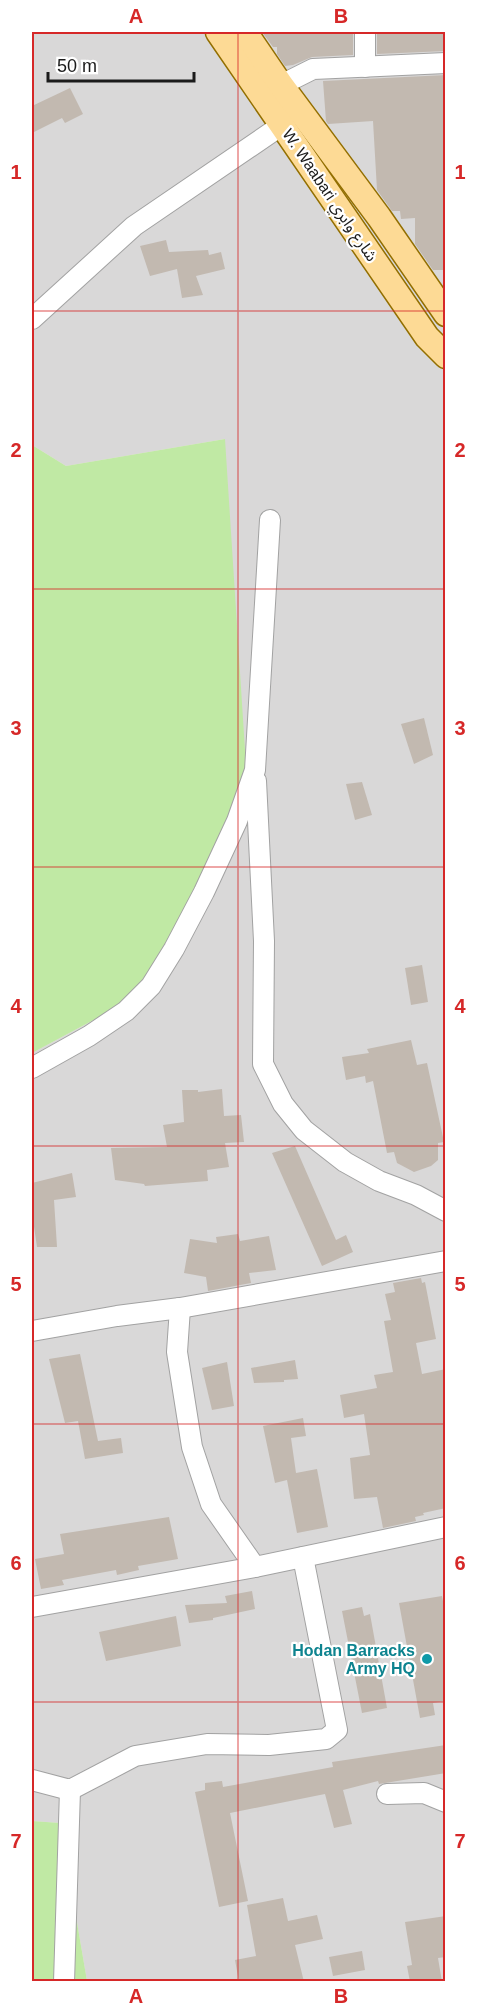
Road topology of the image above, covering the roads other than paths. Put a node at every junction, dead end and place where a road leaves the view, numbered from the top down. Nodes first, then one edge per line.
1 (218, 32) edge
2 (245, 32) edge
3 (365, 32) edge
4 (446, 63) edge
5 (365, 67) junction
6 (281, 85) junction
7 (282, 125) junction
8 (446, 314) edge
9 (32, 319) edge
10 (446, 356) edge
11 (270, 520) dead end
12 (255, 770) junction
13 (32, 1068) edge
14 (446, 1211) edge
15 (446, 1261) edge
16 (180, 1308) junction
17 (32, 1331) edge
18 (446, 1527) edge
19 (303, 1557) junction
20 (255, 1567) junction
21 (32, 1604) edge
22 (32, 1780) edge
23 (70, 1790) junction
24 (387, 1794) dead end
25 (446, 1802) edge
26 (64, 1982) edge

1 - 7 main road, W. Waabari شارع وابري
2 - 6 main road, W. Waabari شارع وابري
3 - 5 street
4 - 5 street
5 - 6 street
6 - 8 main road, W. Waabari شارع وابري
7 - 9 street
7 - 10 main road, W. Waabari شارع وابري
11 - 12 street
12 - 13 street
12 - 14 street
15 - 16 street
16 - 17 street
16 - 20 street
18 - 19 street
19 - 20 street
19 - 23 street
20 - 21 street
22 - 23 street
23 - 26 street
24 - 25 street

